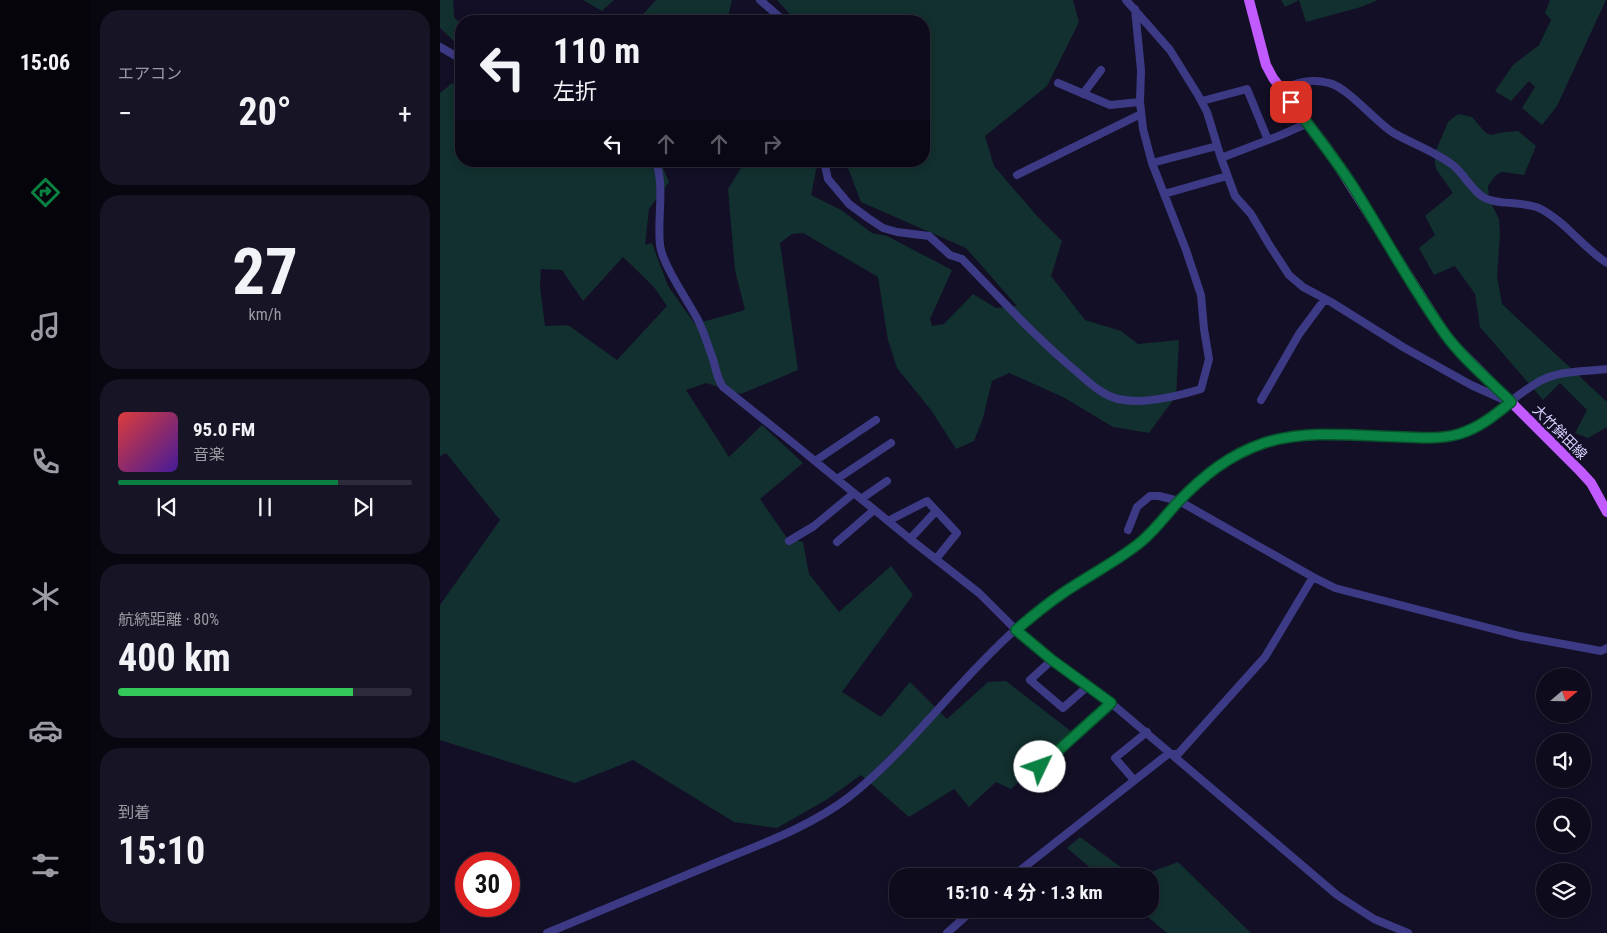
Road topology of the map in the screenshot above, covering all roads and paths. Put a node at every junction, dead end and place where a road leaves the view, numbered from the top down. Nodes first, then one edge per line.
1 (760, 0) edge
2 (1126, 0) edge
3 (1249, 0) edge
4 (1135, 9) junction
5 (777, 15) edge
6 (440, 47) edge
7 (455, 56) edge
8 (1101, 70) dead end
9 (1058, 83) dead end
10 (1282, 91) junction
11 (1083, 94) junction
12 (1202, 101) junction
13 (1140, 102) junction
14 (1142, 114) junction
15 (1308, 123) junction
16 (1268, 140) junction
17 (1218, 146) junction
18 (1221, 158) junction
19 (1152, 163) junction
20 (657, 167) edge
21 (825, 167) edge
22 (1017, 175) dead end
23 (1227, 176) junction
24 (1164, 194) junction
25 (1607, 262) edge
26 (1325, 299) junction
27 (1607, 369) edge
28 (1261, 400) dead end
29 (1511, 402) junction
30 (876, 420) dead end
31 (891, 443) dead end
32 (815, 461) junction
33 (837, 479) junction
34 (887, 482) dead end
35 (854, 493) junction
36 (1602, 496) edge
37 (862, 500) junction
38 (1179, 501) junction
39 (874, 510) junction
40 (936, 510) junction
41 (1607, 512) edge
42 (888, 521) junction
43 (1128, 530) dead end
44 (910, 539) junction
45 (789, 541) dead end
46 (837, 542) dead end
47 (936, 559) junction
48 (1314, 577) junction
49 (1016, 630) junction
50 (1607, 648) edge
51 (1052, 660) junction
52 (1088, 686) junction
53 (1111, 703) junction
54 (1146, 732) junction
55 (1174, 755) junction
56 (1026, 780) dead end
57 (1134, 780) junction
58 (1023, 868) edge
59 (964, 918) edge
60 (547, 933) edge
61 (947, 933) edge
62 (1408, 933) edge

1 - 5 street
2 - 4 street
3 - 10 main road, 大竹鉾田線
4 - 12 street
4 - 13 street
6 - 7 street
8 - 11 street
9 - 11 street
10 - 15 main road, 大竹鉾田線
10 - 25 street
11 - 13 street
12 - 16 street
12 - 17 street
13 - 14 street
14 - 19 street
14 - 22 street
15 - 16 street
15 - 29 main road, 大竹鉾田線
16 - 18 street
17 - 18 street
17 - 19 street
18 - 23 street
19 - 24 street
20 - 32 street
21 - 24 street
23 - 24 street
23 - 26 street
26 - 28 street
26 - 29 street
27 - 29 street
29 - 36 main road, 大竹鉾田線
29 - 38 street
30 - 32 street
31 - 33 street
32 - 33 street
33 - 35 street
34 - 37 street
35 - 37 street
35 - 45 street
36 - 41 main road, 大竹鉾田線
37 - 39 street
38 - 43 street
38 - 48 street
38 - 49 street
39 - 42 street
39 - 46 street
40 - 42 street
40 - 44 street
40 - 47 street
42 - 44 street
44 - 47 street
47 - 49 street
48 - 50 street
48 - 55 street
49 - 51 street
49 - 60 street
51 - 52 street
51 - 52 street
52 - 53 street
53 - 54 street
53 - 56 street
54 - 55 street
54 - 57 street
55 - 57 street
55 - 62 street
57 - 58 street
59 - 61 street

